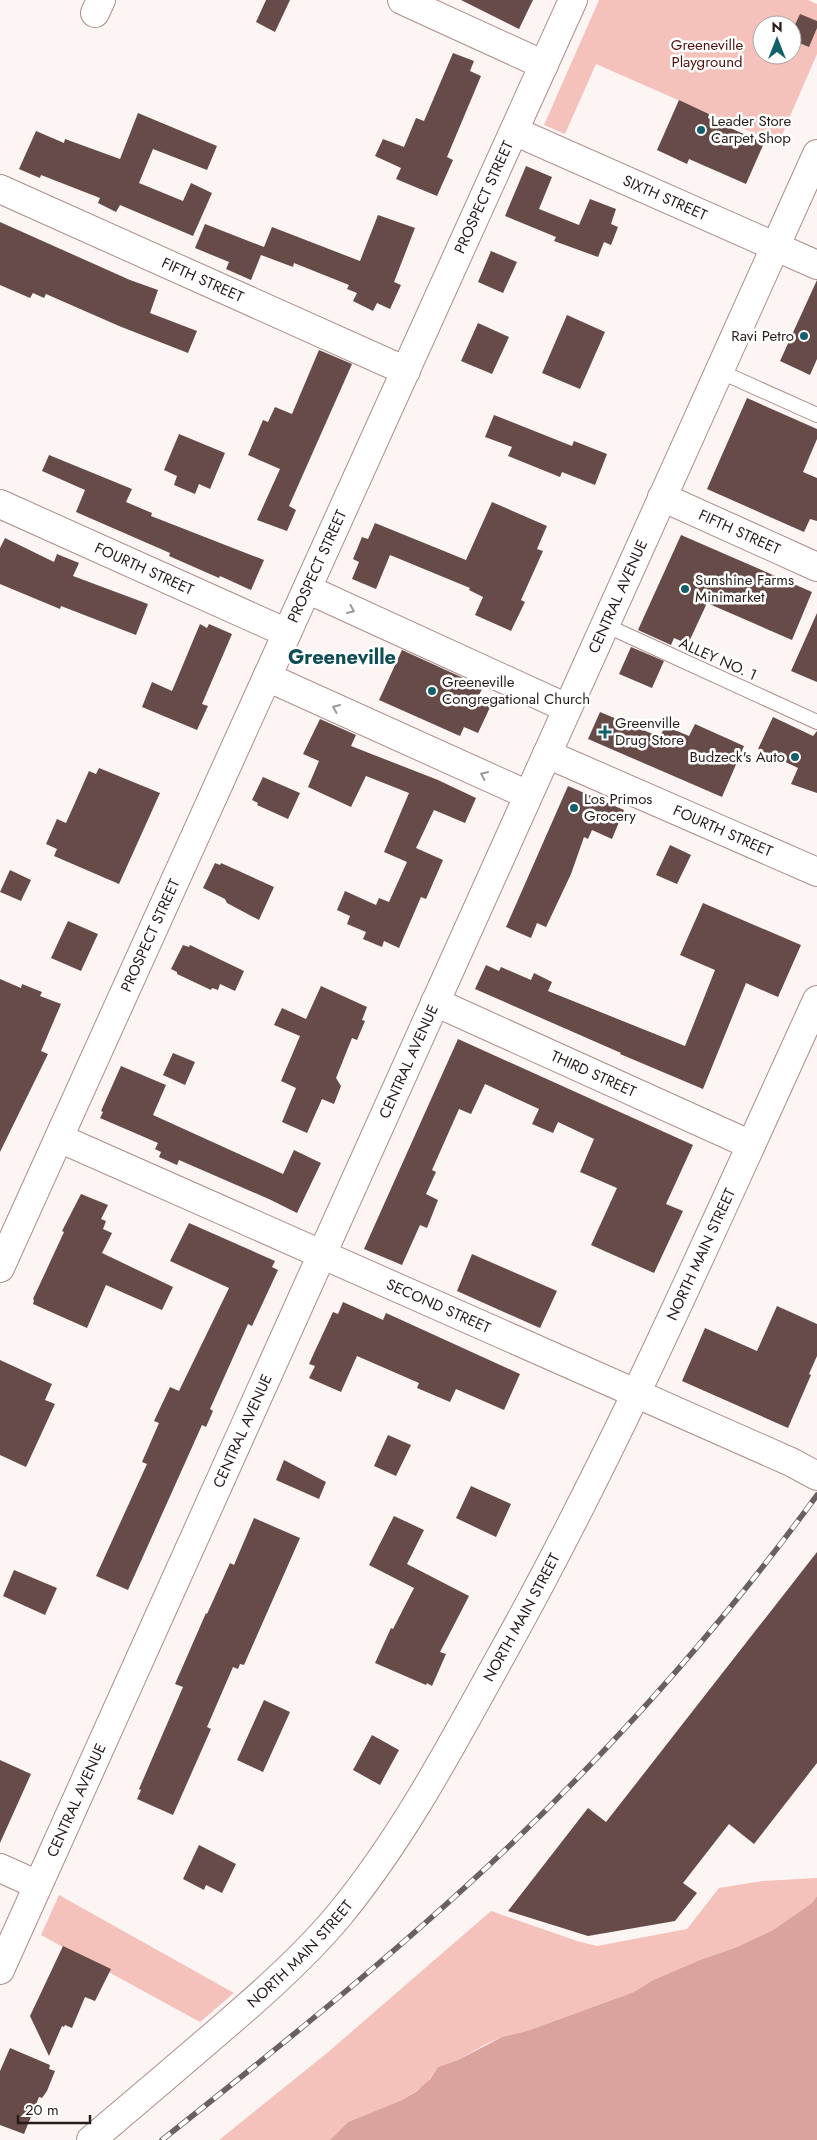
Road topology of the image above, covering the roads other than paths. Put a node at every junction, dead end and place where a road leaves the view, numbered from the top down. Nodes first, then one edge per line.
1 (402, 0) edge
2 (573, 0) edge
3 (544, 65) junction
4 (514, 131) junction
5 (817, 154) edge
6 (0, 189) edge
7 (775, 246) junction
8 (817, 265) edge
9 (406, 371) junction
10 (719, 371) junction
11 (817, 415) edge
12 (662, 497) junction
13 (0, 504) edge
14 (817, 567) edge
15 (307, 590) junction
16 (605, 625) junction
17 (287, 633) junction
18 (267, 677) junction
19 (567, 708) junction
20 (817, 722) edge
21 (547, 754) junction
22 (528, 795) junction
23 (817, 872) edge
24 (817, 1000) edge
25 (435, 1002) junction
26 (59, 1138) junction
27 (751, 1145) junction
28 (322, 1255) junction
29 (0, 1268) edge
30 (636, 1394) junction
31 (817, 1476) edge
32 (0, 1868) edge
33 (38, 1885) junction
34 (0, 1970) edge
35 (90, 2140) edge

1 - 3 street
2 - 3 street, PROSPECT STREET
3 - 4 street, PROSPECT STREET
4 - 7 street, SIXTH STREET
4 - 9 street, PROSPECT STREET
5 - 7 street, CENTRAL AVENUE
6 - 9 street, FIFTH STREET
7 - 8 street, SIXTH STREET
7 - 10 street, CENTRAL AVENUE
9 - 15 street, PROSPECT STREET
10 - 11 lane
10 - 12 street, CENTRAL AVENUE
12 - 14 street, FIFTH STREET
12 - 16 street, CENTRAL AVENUE
13 - 17 street, FOURTH STREET
15 - 17 street, PROSPECT STREET
15 -> 19 street
16 - 19 street, CENTRAL AVENUE
16 - 20 lane, ALLEY NO. 1
17 - 18 street, PROSPECT STREET
22 -> 18 street
18 - 26 street, PROSPECT STREET
19 - 21 street, CENTRAL AVENUE
21 - 22 street, CENTRAL AVENUE
21 - 23 street, FOURTH STREET
22 - 25 street, CENTRAL AVENUE
24 - 27 street, NORTH MAIN STREET
25 - 27 street, THIRD STREET
25 - 28 street, CENTRAL AVENUE
26 - 28 street, SECOND STREET
26 - 29 street, PROSPECT STREET
27 - 30 street, NORTH MAIN STREET
28 - 30 street, SECOND STREET
28 - 33 street, CENTRAL AVENUE
30 - 31 street, SECOND STREET
30 - 35 street, NORTH MAIN STREET
32 - 33 street
33 - 34 street, CENTRAL AVENUE

